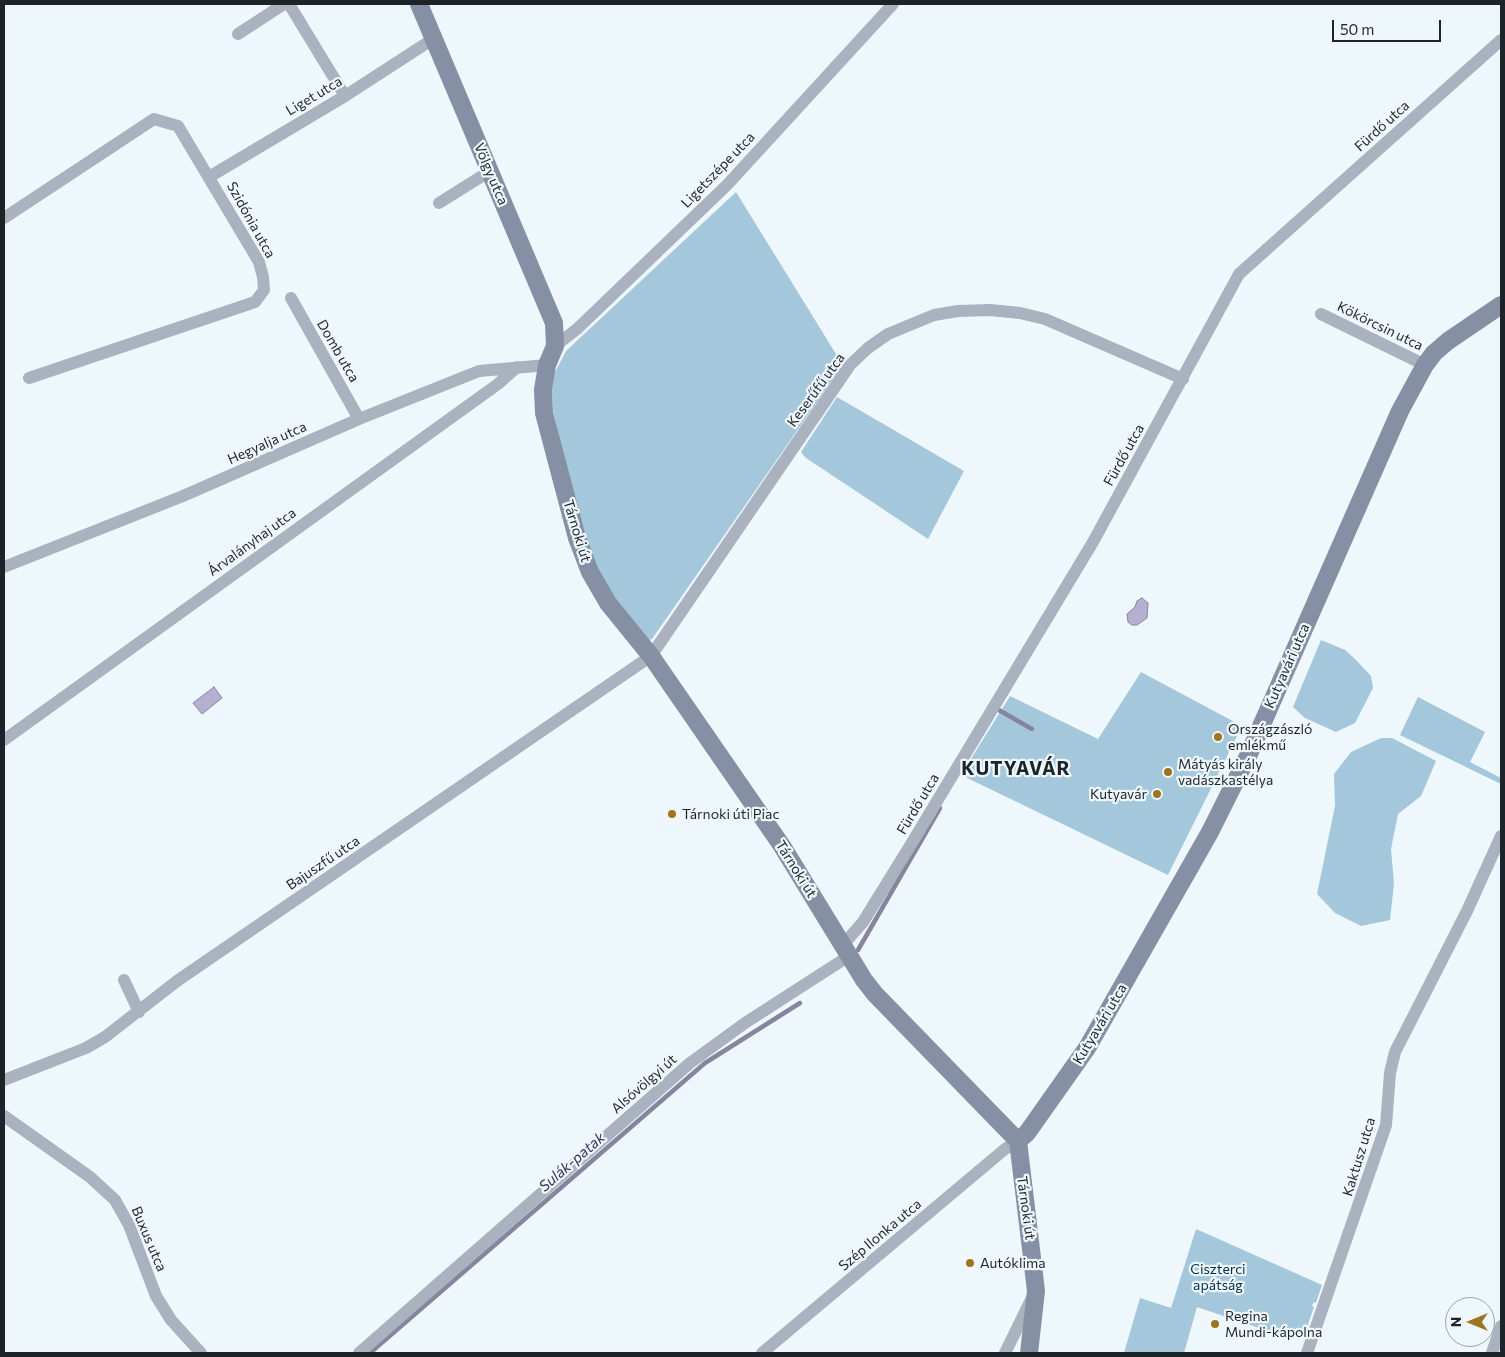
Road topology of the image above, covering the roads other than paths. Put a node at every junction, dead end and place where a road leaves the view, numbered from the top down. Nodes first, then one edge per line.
1 (284, 4) edge
2 (289, 4) edge
3 (419, 4) edge
4 (893, 4) edge
5 (238, 34) dead end
6 (433, 39) junction
7 (1501, 40) edge
8 (345, 96) junction
9 (490, 171) junction
10 (210, 177) junction
11 (438, 203) dead end
12 (4, 218) edge
13 (291, 298) dead end
14 (1501, 305) edge
15 (1321, 314) dead end
16 (555, 346) junction
17 (547, 365) junction
18 (1425, 365) junction
19 (517, 367) junction
20 (29, 378) dead end
21 (1184, 379) junction
22 (359, 419) junction
23 (4, 567) edge
24 (651, 656) junction
25 (4, 740) edge
26 (1501, 836) edge
27 (846, 950) junction
28 (124, 980) dead end
29 (139, 1012) junction
30 (4, 1080) edge
31 (4, 1116) edge
32 (1018, 1141) junction
33 (1036, 1291) junction
34 (1501, 1326) edge
35 (201, 1353) edge
36 (359, 1353) edge
37 (762, 1353) edge
38 (1005, 1353) edge
39 (1029, 1353) edge
40 (1307, 1353) edge
41 (1492, 1353) edge

1 - 5 street
2 - 8 street
3 - 6 street, Völgy utca
4 - 16 street, Ligetszépe utca
6 - 8 street, Liget utca
6 - 9 street, Völgy utca
7 - 21 street, Fürdő utca
8 - 10 street, Liget utca
9 - 11 street
9 - 16 street, Völgy utca
10 - 12 street, Szidónia utca
10 - 20 street, Szidónia utca
13 - 22 street, Domb utca
14 - 18 street, Kutyavári utca
15 - 18 street, Kökörcsin utca
16 - 17 street, Tárnoki út
17 - 19 street, Hegyalja utca
17 - 24 street, Tárnoki út
18 - 32 street, Kutyavári utca
19 - 22 street, Hegyalja utca
19 - 25 street, Árvalányhaj utca
21 - 24 street, Keserűfű utca
21 - 27 street, Fürdő utca
22 - 23 street, Hegyalja utca
24 - 27 street, Tárnoki út
24 - 29 street, Bajuszfű utca
26 - 40 street, Kaktusz utca
27 - 32 street, Tárnoki út
27 - 36 street, Alsóvölgyi út
28 - 29 street
29 - 30 street, Bajuszfű utca
31 - 35 street, Buxus utca
32 - 33 street, Tárnoki út
32 - 37 street, Szép Ilonka utca
33 - 38 street
33 - 39 street, Tárnoki út
34 - 41 street

